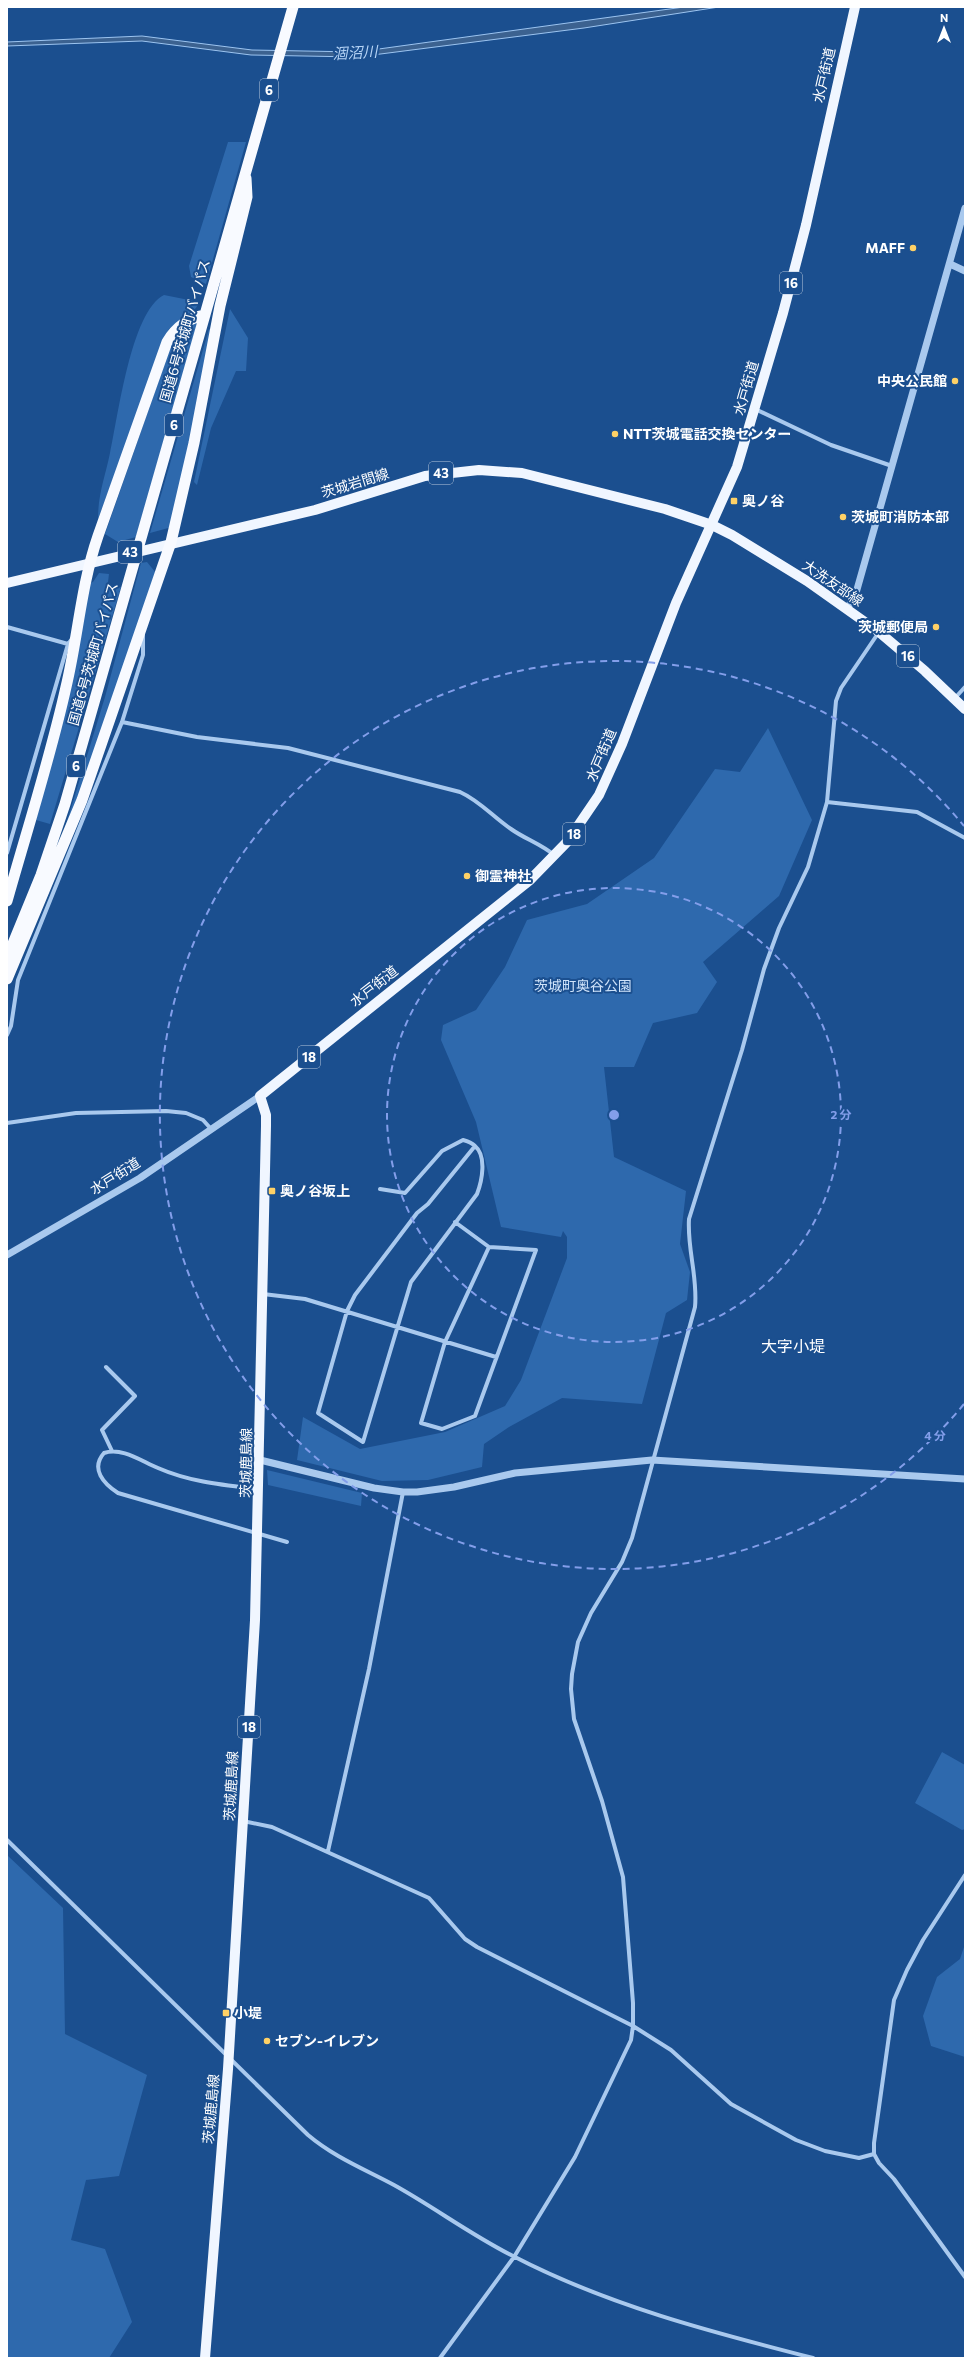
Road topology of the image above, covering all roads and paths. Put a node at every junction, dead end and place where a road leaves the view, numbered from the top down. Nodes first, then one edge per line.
1 (293, 7) edge
2 (855, 7) edge
3 (245, 172) junction
4 (965, 208) edge
5 (950, 264) junction
6 (965, 271) edge
7 (205, 314) junction
8 (754, 409) junction
9 (892, 466) junction
10 (712, 525) junction
11 (172, 542) junction
12 (89, 562) junction
13 (7, 582) edge
14 (848, 609) junction
15 (142, 625) junction
16 (7, 627) edge
17 (879, 632) junction
18 (77, 635) junction
19 (68, 644) junction
20 (965, 687) edge
21 (955, 698) junction
22 (965, 709) edge
23 (122, 722) junction
24 (827, 802) junction
25 (965, 838) edge
26 (7, 853) edge
27 (555, 856) junction
28 (7, 901) edge
29 (7, 958) edge
30 (7, 978) edge
31 (7, 1035) edge
32 (260, 1096) junction
33 (7, 1123) edge
34 (212, 1130) junction
35 (475, 1146) junction
36 (380, 1189) dead end
37 (455, 1222) junction
38 (489, 1248) junction
39 (7, 1255) edge
40 (263, 1294) junction
41 (347, 1311) junction
42 (396, 1326) junction
43 (445, 1342) junction
44 (496, 1357) junction
45 (106, 1367) dead end
46 (112, 1450) junction
47 (260, 1460) junction
48 (652, 1460) junction
49 (965, 1479) edge
50 (260, 1490) junction
51 (403, 1492) junction
52 (259, 1535) junction
53 (286, 1542) dead end
54 (243, 1821) junction
55 (7, 1840) edge
56 (328, 1851) junction
57 (965, 1875) edge
58 (633, 2026) junction
59 (229, 2057) junction
60 (874, 2154) junction
61 (514, 2257) junction
62 (965, 2277) edge
63 (205, 2358) edge
64 (440, 2358) edge
65 (812, 2358) edge

1 - 3 highway, 国道6号茨城町バイパス / 6
2 - 8 main road, 水戸街道 / 16
3 - 7 highway, 国道6号茨城町バイパス / 6
3 - 11 highway
4 - 5 street
5 - 6 street
5 - 9 street
7 - 12 highway
7 - 29 highway, 国道6号茨城町バイパス / 6
8 - 9 street
8 - 10 main road, 水戸街道 / 16
9 - 14 street
10 - 11 main road, 茨城岩間線 / 43
10 - 14 main road, 大洗友部線 / 16
10 - 27 main road, 水戸街道 / 18
11 - 12 main road, 茨城岩間線 / 43
11 - 15 highway
12 - 13 main road, 茨城岩間線 / 43
12 - 18 highway
14 - 17 main road, 大洗友部線 / 16
15 - 23 street
15 - 30 highway
16 - 19 street
17 - 21 main road, 大洗友部線 / 16
17 - 24 street
18 - 19 street
18 - 28 highway
19 - 26 street
20 - 21 street
21 - 22 main road, 大洗友部線 / 16
23 - 27 street
23 - 31 street
24 - 25 street
24 - 48 street
27 - 32 main road, 水戸街道 / 18
32 - 34 street, 水戸街道
32 - 40 main road, 茨城鹿島線 / 18
33 - 34 street
34 - 39 street, 水戸街道
35 - 36 street
35 - 37 street
35 - 41 street
37 - 38 street
37 - 42 street
38 - 43 street
38 - 44 street
40 - 41 street
40 - 47 main road, 茨城鹿島線 / 18
41 - 42 street
41 - 42 street
42 - 43 street
43 - 44 street
43 - 44 street
45 - 46 street
46 - 50 street
46 - 52 street
47 - 50 main road, 茨城鹿島線 / 18
47 - 51 street
48 - 49 street
48 - 51 street
48 - 58 street
50 - 52 main road, 茨城鹿島線 / 18
51 - 56 street
52 - 53 street
52 - 54 main road, 茨城鹿島線 / 18
54 - 56 street
54 - 59 main road, 茨城鹿島線 / 18
55 - 59 street
56 - 58 street
57 - 60 street
58 - 60 street
58 - 61 street
59 - 61 street
59 - 63 main road, 茨城鹿島線 / 18
60 - 62 street
61 - 64 street
61 - 65 street

